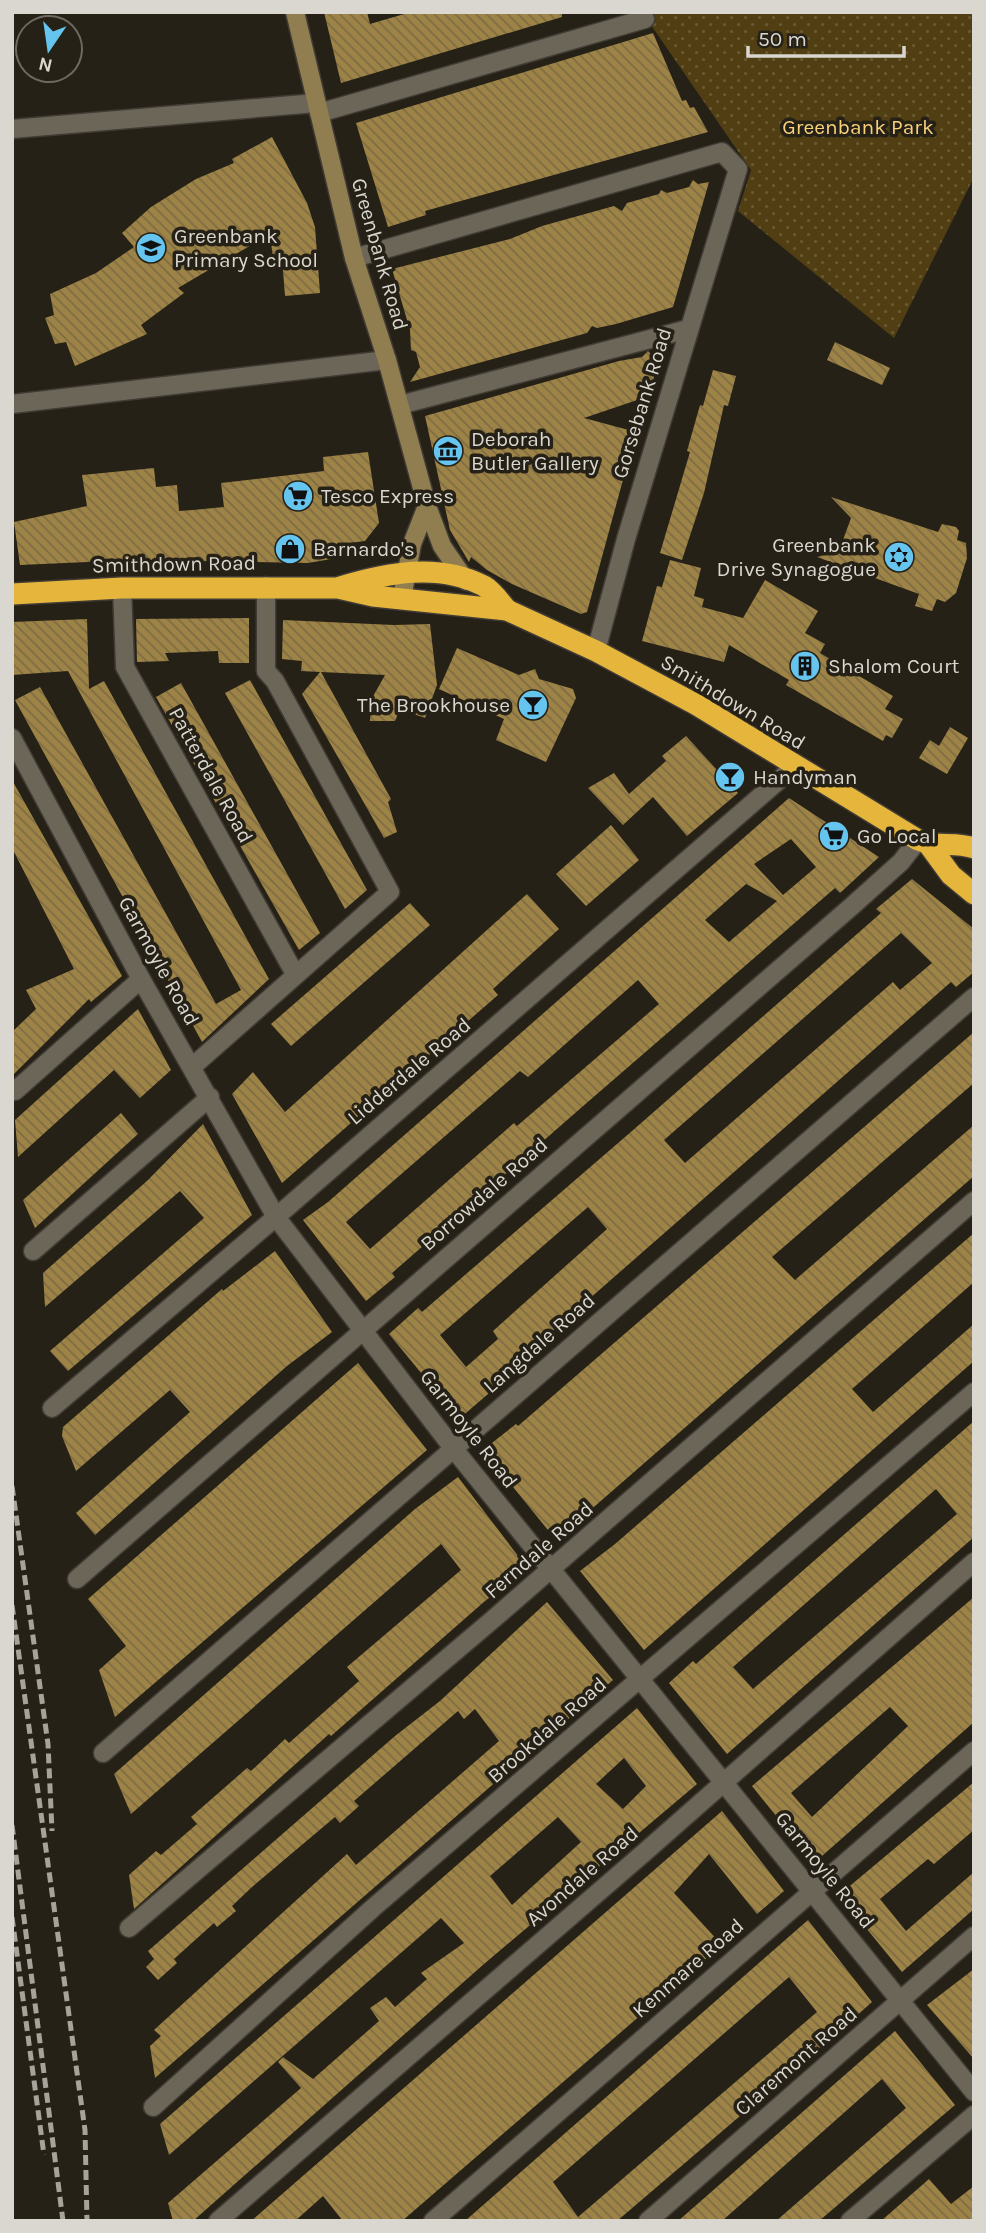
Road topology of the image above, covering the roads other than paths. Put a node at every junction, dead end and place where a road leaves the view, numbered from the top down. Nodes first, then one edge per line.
1 (295, 12) edge
2 (645, 19) dead end
3 (318, 108) junction
4 (12, 129) edge
5 (354, 258) junction
6 (688, 329) junction
7 (387, 360) junction
8 (12, 404) edge
9 (400, 405) junction
10 (427, 506) junction
11 (406, 571) junction
12 (466, 581) junction
13 (266, 586) junction
14 (122, 588) junction
15 (338, 588) junction
16 (12, 594) edge
17 (402, 598) junction
18 (507, 610) junction
19 (596, 651) junction
20 (12, 738) edge
21 (794, 766) junction
22 (923, 843) junction
23 (974, 848) edge
24 (974, 894) edge
25 (295, 974) junction
26 (141, 979) junction
27 (974, 997) edge
28 (192, 1067) junction
29 (15, 1091) dead end
30 (209, 1097) junction
31 (974, 1201) edge
32 (276, 1217) junction
33 (33, 1251) dead end
34 (363, 1329) junction
35 (974, 1392) edge
36 (51, 1408) dead end
37 (453, 1448) junction
38 (974, 1562) edge
39 (551, 1570) junction
40 (77, 1579) dead end
41 (642, 1678) junction
42 (974, 1751) edge
43 (103, 1753) dead end
44 (723, 1781) junction
45 (812, 1891) junction
46 (129, 1928) dead end
47 (974, 1936) edge
48 (901, 1999) junction
49 (974, 2092) edge
50 (153, 2107) dead end
51 (974, 2115) edge
52 (218, 2221) edge
53 (433, 2221) edge
54 (648, 2221) edge
55 (850, 2221) edge

1 - 3 street, Greenbank Road
2 - 3 street
3 - 4 street
3 - 5 street, Greenbank Road
5 - 6 street, Gorsebank Road
5 - 7 street, Greenbank Road
6 - 9 street
6 - 19 street, Gorsebank Road
7 - 8 street
7 - 9 street, Greenbank Road
9 - 10 street, Greenbank Road
10 - 11 street
10 - 12 street, Greenbank Road
11 - 12 highway, Smithdown Road
11 - 15 highway, Smithdown Road
11 - 17 street
12 - 18 highway, Smithdown Road
13 - 14 highway, Smithdown Road
13 - 15 highway, Smithdown Road
13 - 25 street
14 - 16 highway, Smithdown Road
14 - 25 street, Patterdale Road
15 - 17 highway, Smithdown Road
17 - 18 highway, Smithdown Road
18 - 19 highway, Smithdown Road
19 - 21 highway, Smithdown Road
20 - 26 street, Garmoyle Road
21 - 22 highway, Smithdown Road
21 - 32 street, Lidderdale Road
22 - 23 highway
22 - 24 highway, Smithdown Road
22 - 34 street, Borrowdale Road
25 - 28 street
26 - 28 street, Garmoyle Road
26 - 29 street
27 - 37 street, Langdale Road
28 - 30 street, Garmoyle Road
30 - 32 street, Garmoyle Road
30 - 33 street
31 - 39 street, Ferndale Road
32 - 34 street, Garmoyle Road
32 - 36 street, Lidderdale Road
34 - 37 street, Garmoyle Road
34 - 40 street, Borrowdale Road
35 - 41 street, Brookdale Road
37 - 39 street, Garmoyle Road
37 - 43 street, Langdale Road
38 - 44 street, Avondale Road
39 - 41 street, Garmoyle Road
39 - 46 street, Ferndale Road
41 - 44 street, Garmoyle Road
41 - 50 street, Brookdale Road
42 - 45 street, Kenmare Road
44 - 45 street, Garmoyle Road
44 - 52 street, Avondale Road
45 - 48 street, Garmoyle Road
45 - 53 street, Kenmare Road
47 - 48 street, Claremont Road
48 - 49 street, Garmoyle Road
48 - 54 street, Claremont Road
51 - 55 street

